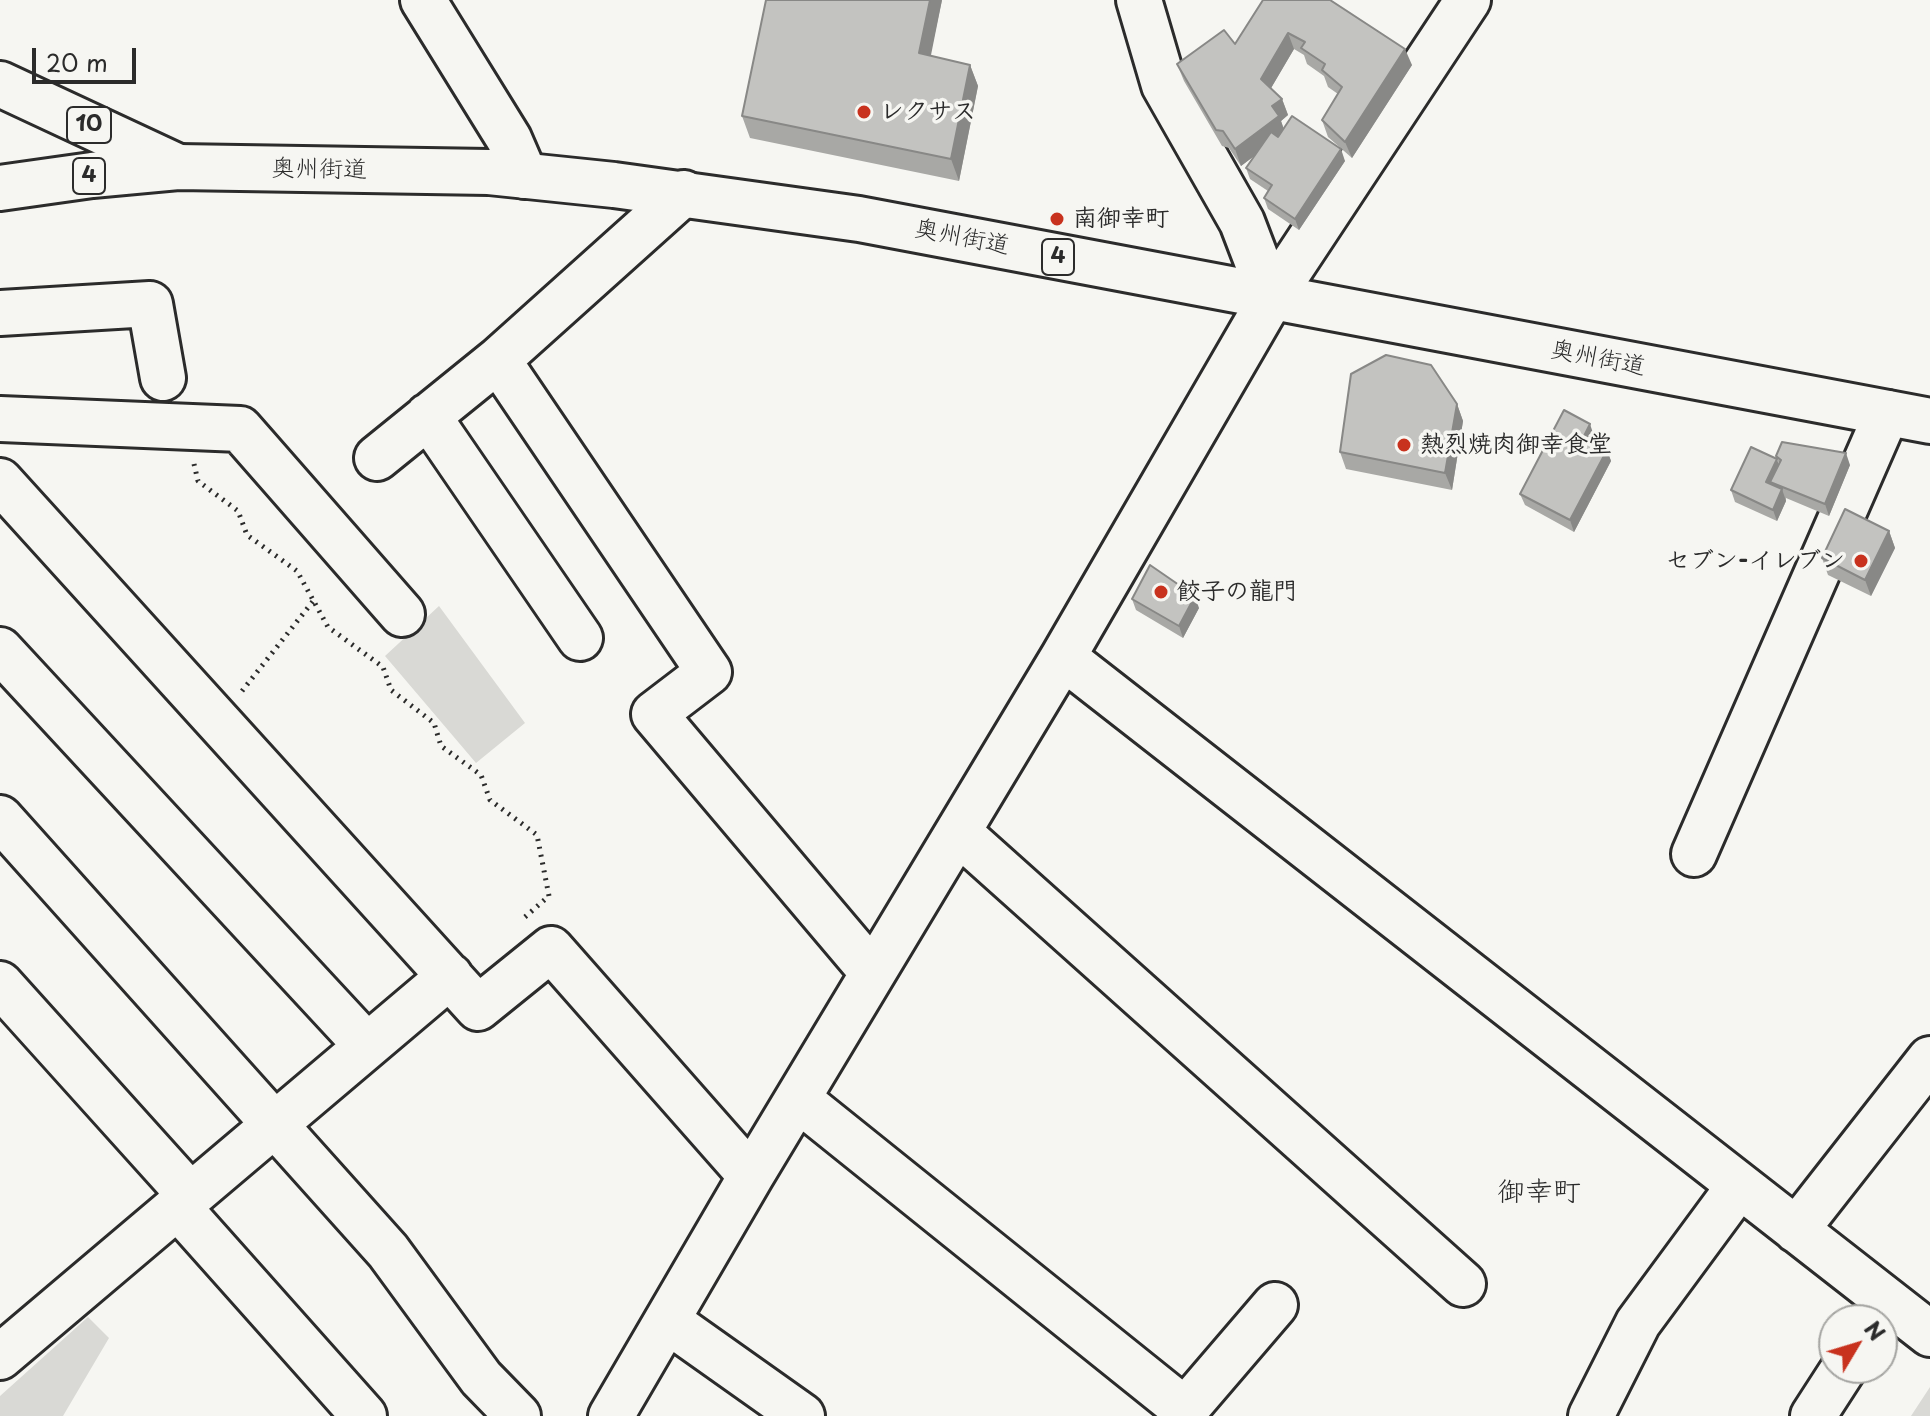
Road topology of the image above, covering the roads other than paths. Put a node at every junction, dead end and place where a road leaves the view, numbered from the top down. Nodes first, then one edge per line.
1 (423, 0) edge
2 (1139, 0) edge
3 (1468, 0) edge
4 (0, 84) edge
5 (178, 167) junction
6 (525, 176) junction
7 (0, 188) edge
8 (684, 193) junction
9 (1271, 298) junction
10 (0, 313) edge
11 (498, 360) junction
12 (163, 378) dead end
13 (1887, 413) junction
14 (428, 416) junction
15 (0, 419) edge
16 (1930, 421) edge
17 (377, 458) dead end
18 (0, 481) edge
19 (402, 614) dead end
20 (580, 638) dead end
21 (0, 650) edge
22 (1063, 657) junction
23 (0, 818) edge
24 (958, 832) junction
25 (1694, 854) dead end
26 (873, 973) junction
27 (450, 976) junction
28 (0, 984) edge
29 (367, 1046) junction
30 (1930, 1059) edge
31 (798, 1099) junction
32 (276, 1124) junction
33 (751, 1176) junction
34 (1739, 1186) junction
35 (184, 1200) junction
36 (1796, 1230) junction
37 (1463, 1284) dead end
38 (1275, 1305) dead end
39 (1908, 1318) edge
40 (668, 1321) junction
41 (0, 1357) edge
42 (1834, 1384) edge
43 (364, 1416) edge
44 (518, 1416) edge
45 (611, 1416) edge
46 (802, 1416) edge
47 (1591, 1416) edge
48 (1813, 1416) edge

1 - 6 main road
2 - 9 main road
3 - 9 main road
4 - 5 main road, 奥州街道 / 10
5 - 6 main road, 奥州街道 / 4
5 - 7 main road, 4
6 - 8 main road, 奥州街道 / 4
8 - 9 main road, 奥州街道 / 4
8 - 11 main road
9 - 13 main road, 奥州街道 / 4
9 - 22 main road
10 - 12 main road
11 - 14 main road
11 - 26 main road
13 - 16 main road, 奥州街道 / 4
13 - 25 main road
14 - 17 main road
14 - 20 main road
15 - 19 main road
18 - 27 main road
21 - 29 main road
22 - 24 main road
22 - 34 main road
23 - 32 main road
24 - 26 main road
24 - 37 main road
26 - 31 main road
27 - 29 main road
27 - 33 main road
28 - 35 main road
29 - 32 main road
30 - 36 main road
31 - 33 main road
31 - 38 main road
32 - 35 main road
32 - 44 main road
33 - 40 main road
34 - 36 main road
34 - 47 main road
35 - 41 main road
35 - 43 main road
36 - 39 main road
40 - 45 main road
40 - 46 main road
42 - 48 main road

